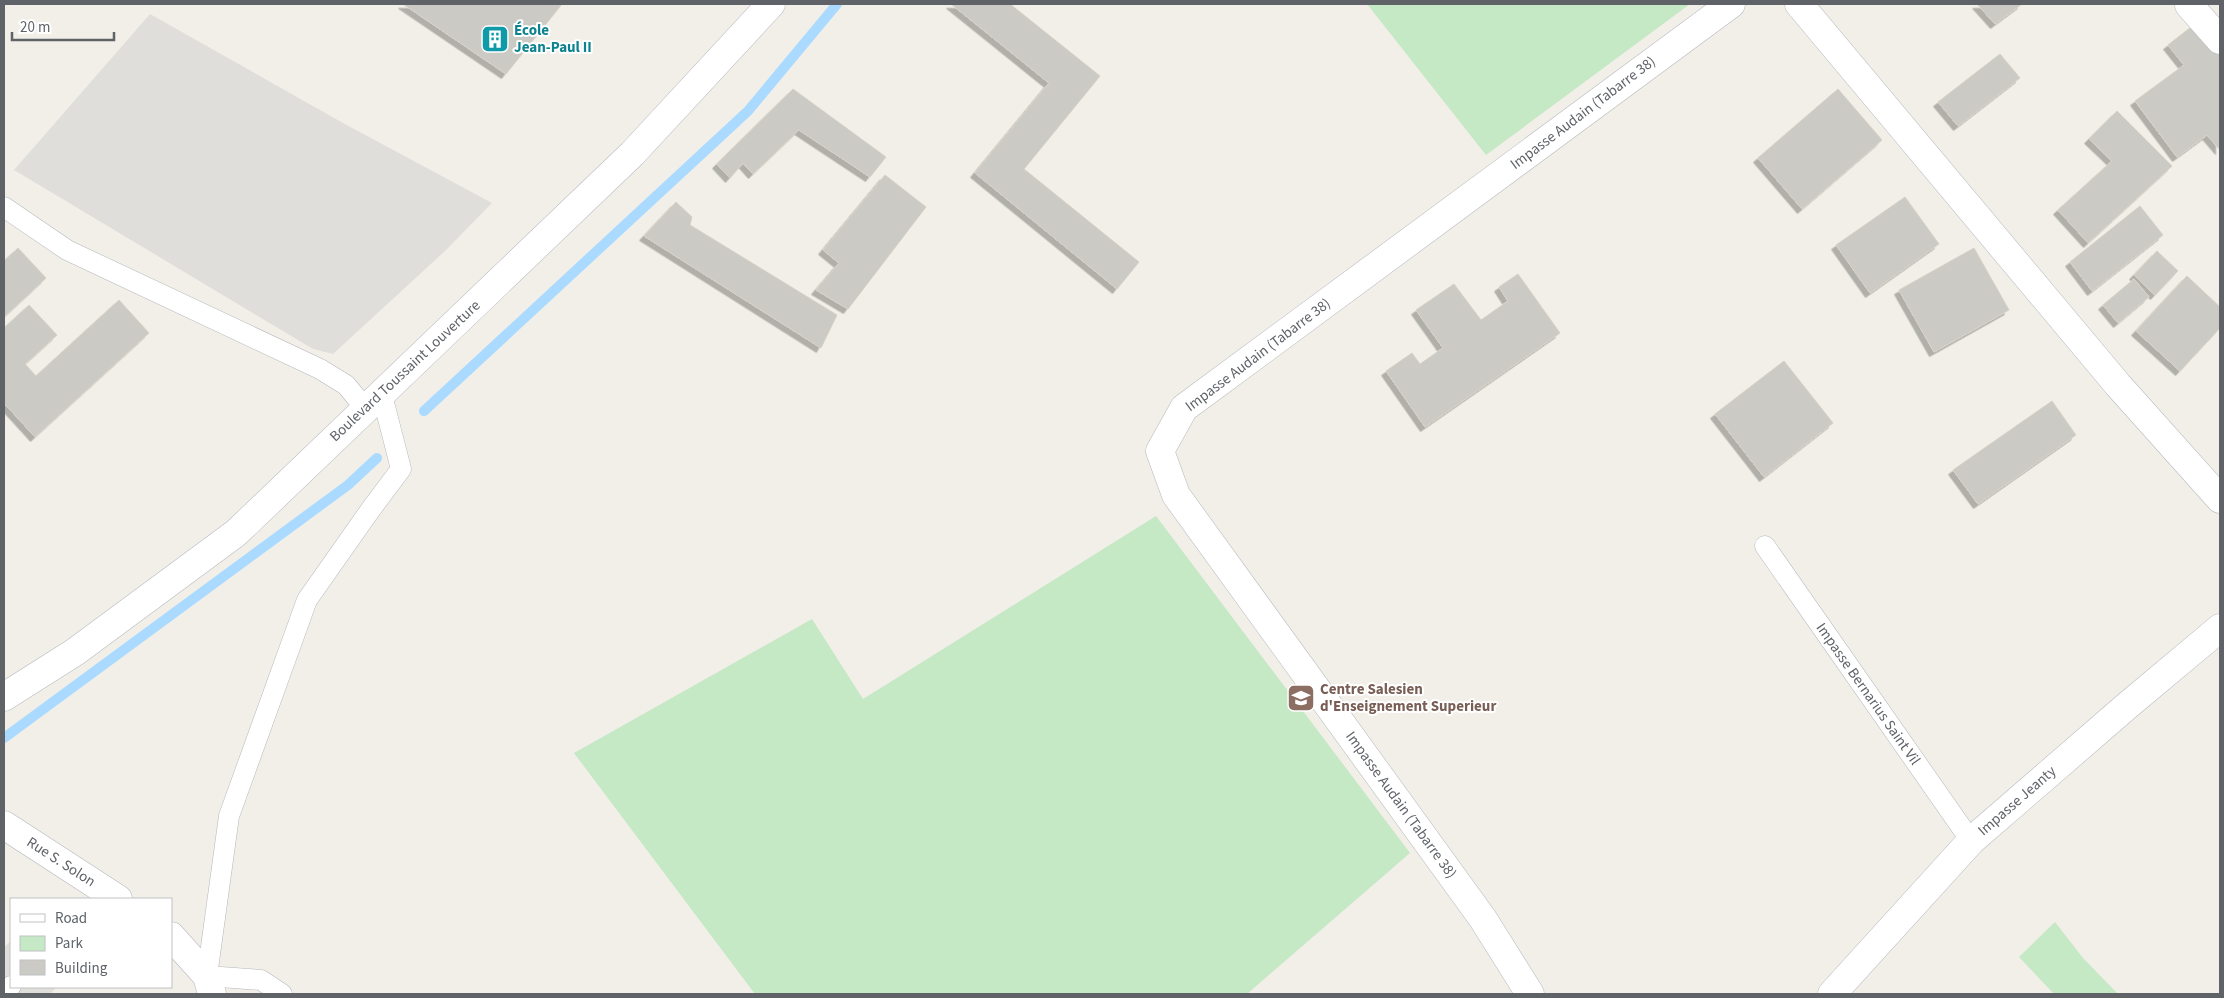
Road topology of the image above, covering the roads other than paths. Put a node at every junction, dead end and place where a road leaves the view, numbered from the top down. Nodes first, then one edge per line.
1 (771, 4) edge
2 (1731, 4) edge
3 (1799, 4) edge
4 (2189, 5) edge
5 (2220, 40) edge
6 (4, 207) edge
7 (374, 401) junction
8 (2220, 499) edge
9 (1765, 546) dead end
10 (2220, 628) edge
11 (4, 697) edge
12 (4, 825) edge
13 (1971, 841) junction
14 (109, 897) edge
15 (172, 937) edge
16 (209, 985) edge
17 (282, 994) edge
18 (1530, 994) edge
19 (1832, 994) edge

1 - 7 street, Boulevard Toussaint Louverture
2 - 18 street, Impasse Audain (Tabarre 38)
3 - 8 street
4 - 5 street
6 - 7 lane
7 - 11 street, Boulevard Toussaint Louverture
7 - 16 lane
9 - 13 lane, Impasse Bernarius Saint Vil
10 - 13 street, Impasse Jeanty
12 - 14 street, Rue S. Solon
13 - 19 street, Impasse Jeanty
15 - 16 street
16 - 17 lane

